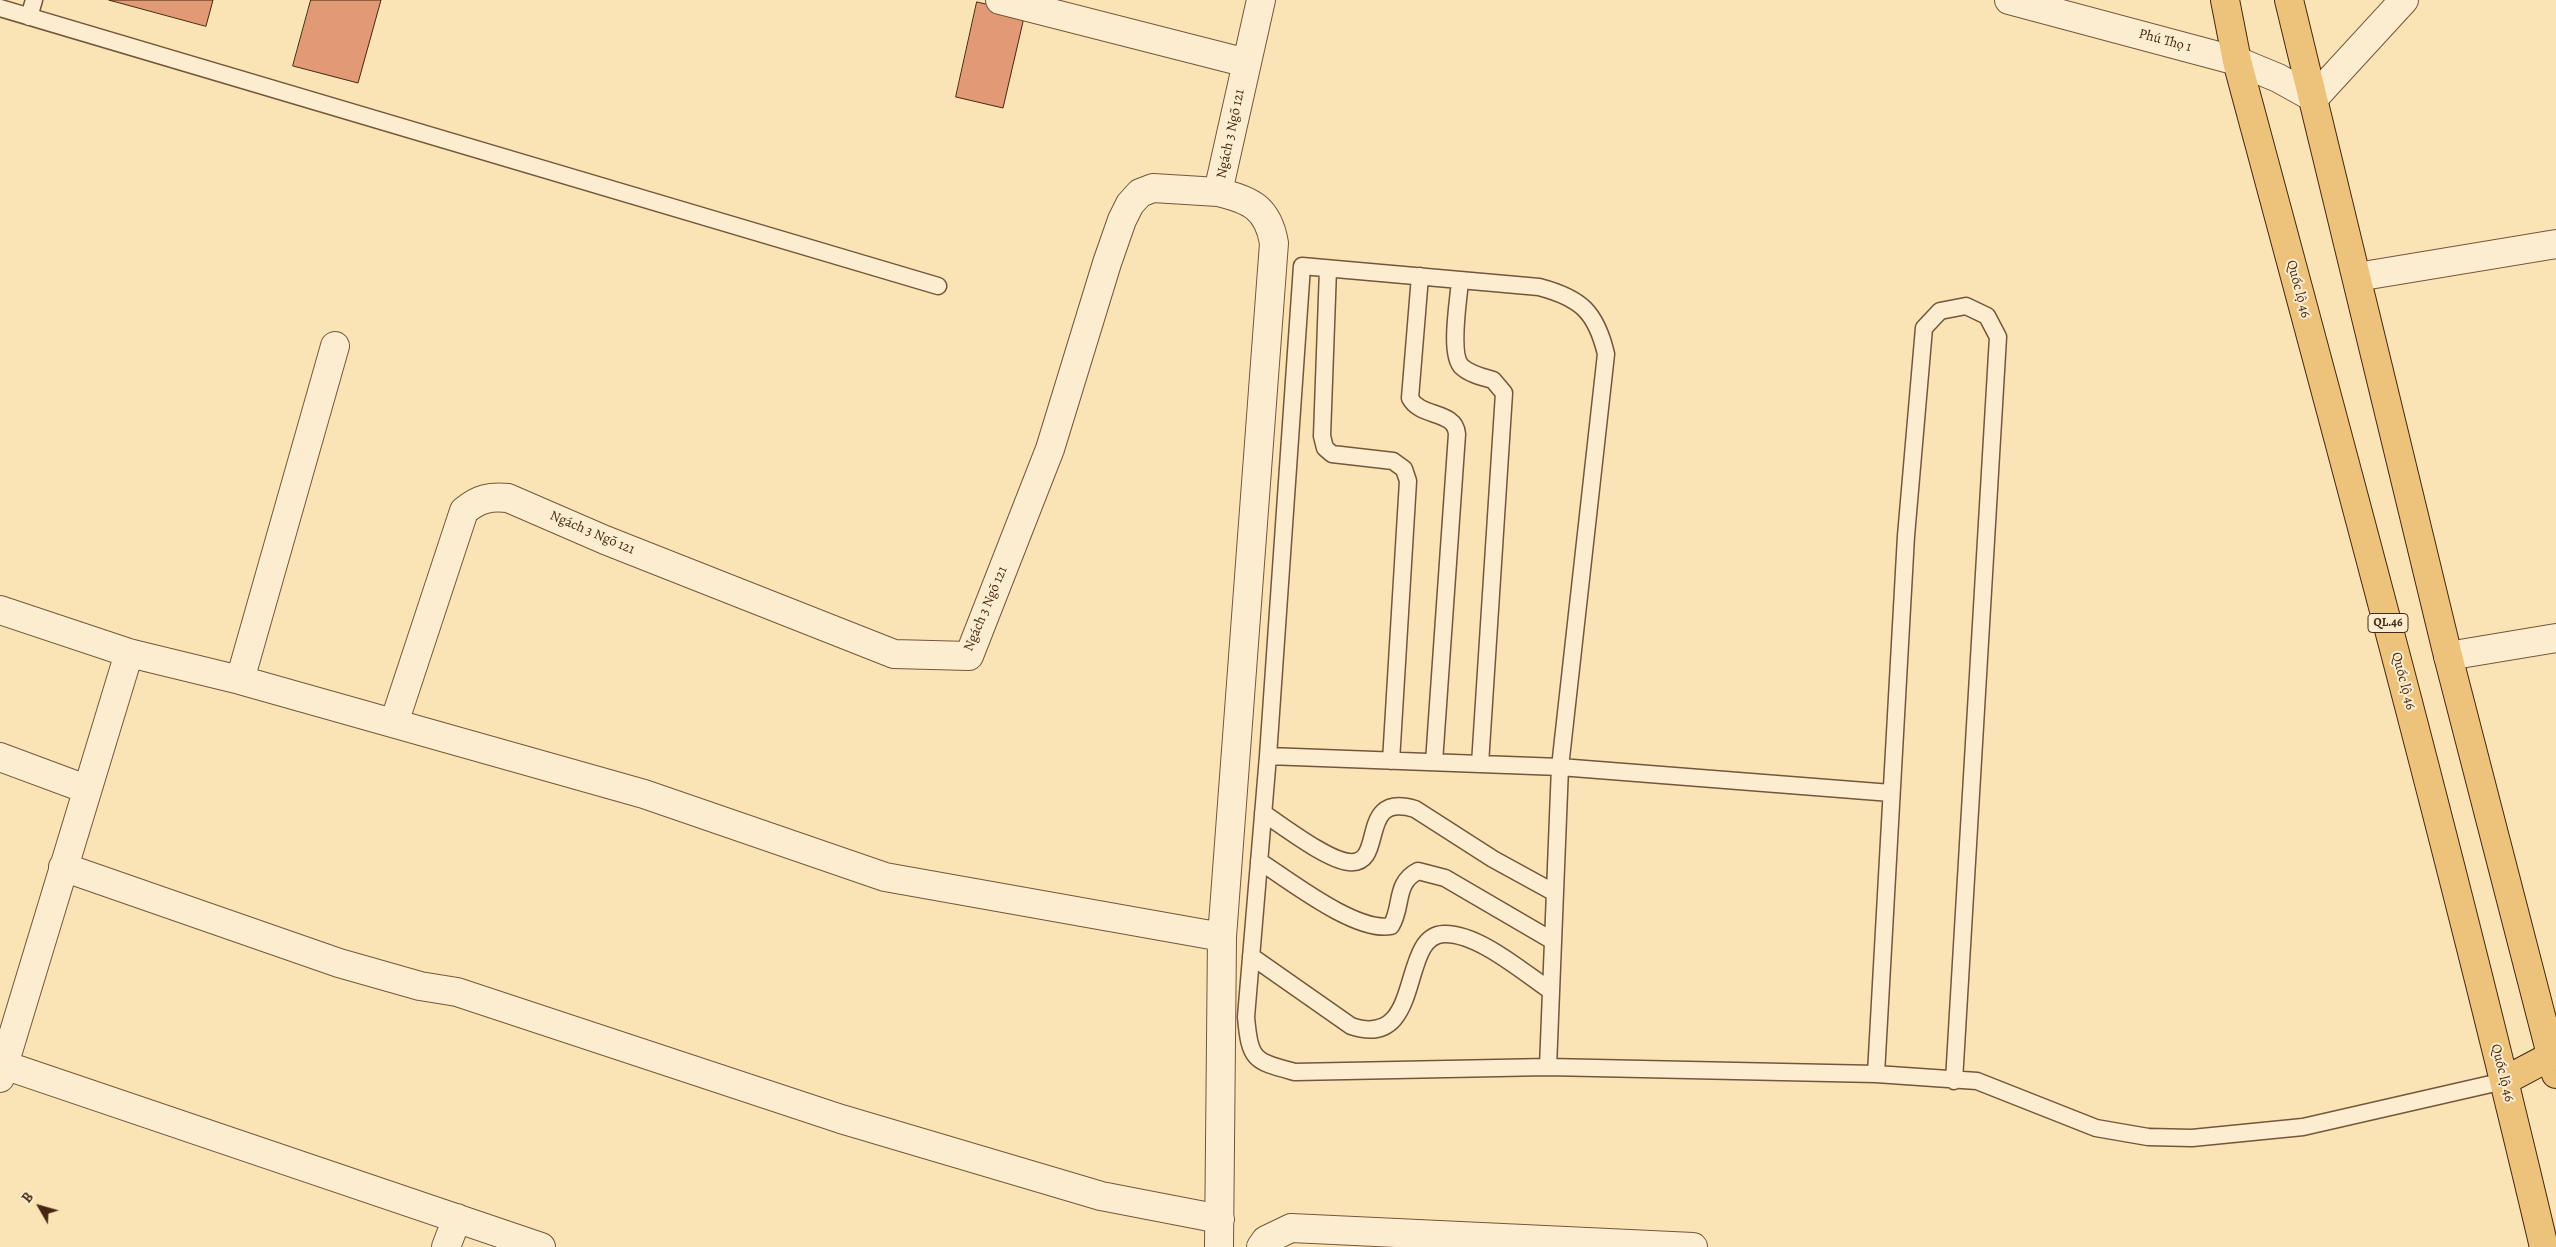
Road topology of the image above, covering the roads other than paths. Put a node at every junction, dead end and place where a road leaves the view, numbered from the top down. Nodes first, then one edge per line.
1 (34, 0) edge
2 (1000, 0) edge
3 (1261, 0) edge
4 (2009, 0) edge
5 (2225, 0) edge
6 (2289, 0) edge
7 (2404, 0) edge
8 (0, 8) edge
9 (29, 17) junction
10 (2237, 61) junction
11 (1247, 63) junction
12 (2314, 98) junction
13 (1218, 192) junction
14 (2556, 244) edge
15 (1328, 269) junction
16 (1420, 276) junction
17 (2357, 277) junction
18 (1460, 280) junction
19 (938, 286) dead end
20 (334, 346) dead end
21 (0, 610) edge
22 (2556, 638) edge
23 (129, 653) junction
24 (2448, 656) junction
25 (240, 680) junction
26 (394, 723) junction
27 (1268, 756) junction
28 (0, 757) edge
29 (1391, 761) junction
30 (1434, 762) junction
31 (1480, 764) junction
32 (1560, 767) junction
33 (86, 789) junction
34 (1891, 793) junction
35 (1263, 813) junction
36 (1259, 861) junction
37 (63, 867) junction
38 (1555, 893) junction
39 (1222, 936) junction
40 (1553, 941) junction
41 (1251, 956) junction
42 (1551, 991) junction
43 (2554, 1062) edge
44 (1548, 1067) junction
45 (2, 1072) edge
46 (1876, 1074) junction
47 (2504, 1080) junction
48 (1954, 1081) junction
49 (458, 1218) junction
50 (1220, 1219) junction
51 (446, 1247) edge
52 (541, 1247) edge
53 (1220, 1247) edge
54 (1261, 1247) edge
55 (1692, 1247) edge
56 (2544, 1247) edge

1 - 9 lane
2 - 11 street
3 - 11 street, Ngách 3 Ngõ 121
4 - 10 street, Phú Thọ 1
5 - 10 highway, Quốc lộ 46 / QL.46
6 - 12 highway
7 - 12 street
8 - 9 lane
9 - 19 lane
10 - 12 street, Phú Thọ 1
10 - 47 highway, Quốc lộ 46 / QL.46
11 - 13 street, Ngách 3 Ngõ 121
12 - 17 highway
13 - 26 street, Ngách 3 Ngõ 121
13 - 39 street
14 - 17 street
15 - 16 lane
15 - 27 lane
15 - 29 lane
16 - 18 lane
16 - 30 lane
17 - 24 highway
18 - 31 lane
18 - 32 lane
20 - 25 street
21 - 23 street
22 - 24 street
23 - 25 street
23 - 33 street
24 - 43 highway
25 - 26 street
26 - 39 street
27 - 29 lane
27 - 35 lane
28 - 33 street
29 - 30 lane
30 - 31 lane
31 - 32 lane
32 - 34 lane
32 - 38 lane
33 - 37 street
34 - 46 lane
34 - 48 lane
35 - 36 lane
35 - 38 lane
36 - 40 lane
36 - 41 lane
37 - 45 street
37 - 50 street
38 - 40 lane
39 - 50 street
40 - 42 lane
41 - 42 lane
41 - 44 lane
42 - 44 lane
43 - 47 highway
44 - 46 lane
45 - 49 street
46 - 48 lane
47 - 48 lane
47 - 56 highway, Quốc lộ 46 / QL.46
49 - 51 street
49 - 52 street
50 - 53 street
54 - 55 street

